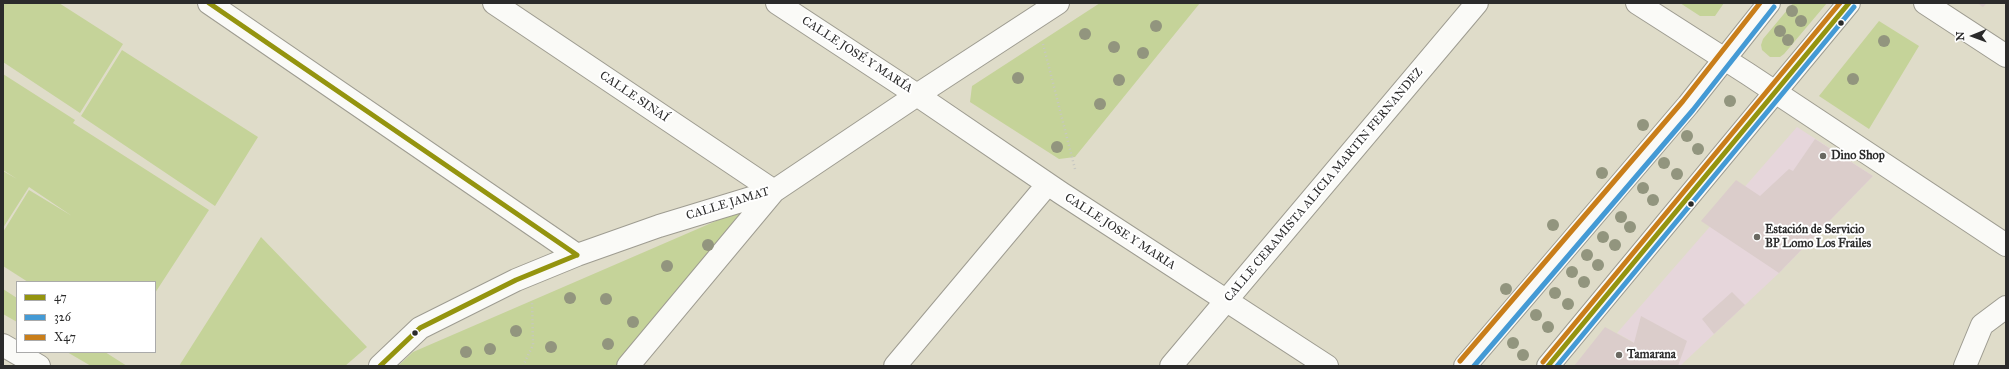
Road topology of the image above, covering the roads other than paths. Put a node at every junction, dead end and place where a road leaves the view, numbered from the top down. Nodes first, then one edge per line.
1 (209, 3) edge
2 (494, 3) edge
3 (777, 3) edge
4 (1057, 3) edge
5 (1476, 3) edge
6 (1636, 3) edge
7 (1769, 3) edge
8 (1849, 3) edge
9 (1925, 3) edge
10 (2006, 56) edge
11 (1725, 59) junction
12 (1774, 92) junction
13 (917, 95) junction
14 (1054, 189) junction
15 (774, 191) junction
16 (2006, 246) edge
17 (577, 255) junction
18 (1226, 301) junction
19 (2006, 307) edge
20 (3, 345) edge
21 (16, 353) edge
22 (17, 353) edge
23 (39, 366) edge
24 (380, 366) edge
25 (628, 366) edge
26 (895, 366) edge
27 (1172, 366) edge
28 (1327, 366) edge
29 (1465, 366) edge
30 (1548, 366) edge
31 (1965, 366) edge

1 - 17 street
2 - 15 street, CALLE SINAÍ
3 - 13 street, CALLE JOSÉ Y MARÍA
4 - 13 street, CALLE JAMAT
5 - 18 street, CALLE CERAMISTA ALICIA MARTIN FERNANDEZ
6 - 11 street
7 - 11 street
8 - 12 street
9 - 10 street
11 - 12 street
11 - 29 street
12 - 16 street
12 - 30 street
13 - 14 street, CALLE JOSE Y MARIA
13 - 15 street, CALLE JAMAT
14 - 18 street, CALLE JOSE Y MARIA
14 - 26 street
15 - 17 street, CALLE JAMAT
15 - 25 street
17 - 24 street, CALLE JAMAT
18 - 27 street, CALLE CERAMISTA ALICIA MARTIN FERNANDEZ
18 - 28 street, CALLE JOSE Y MARIA
19 - 31 street
20 - 21 street
22 - 23 street

